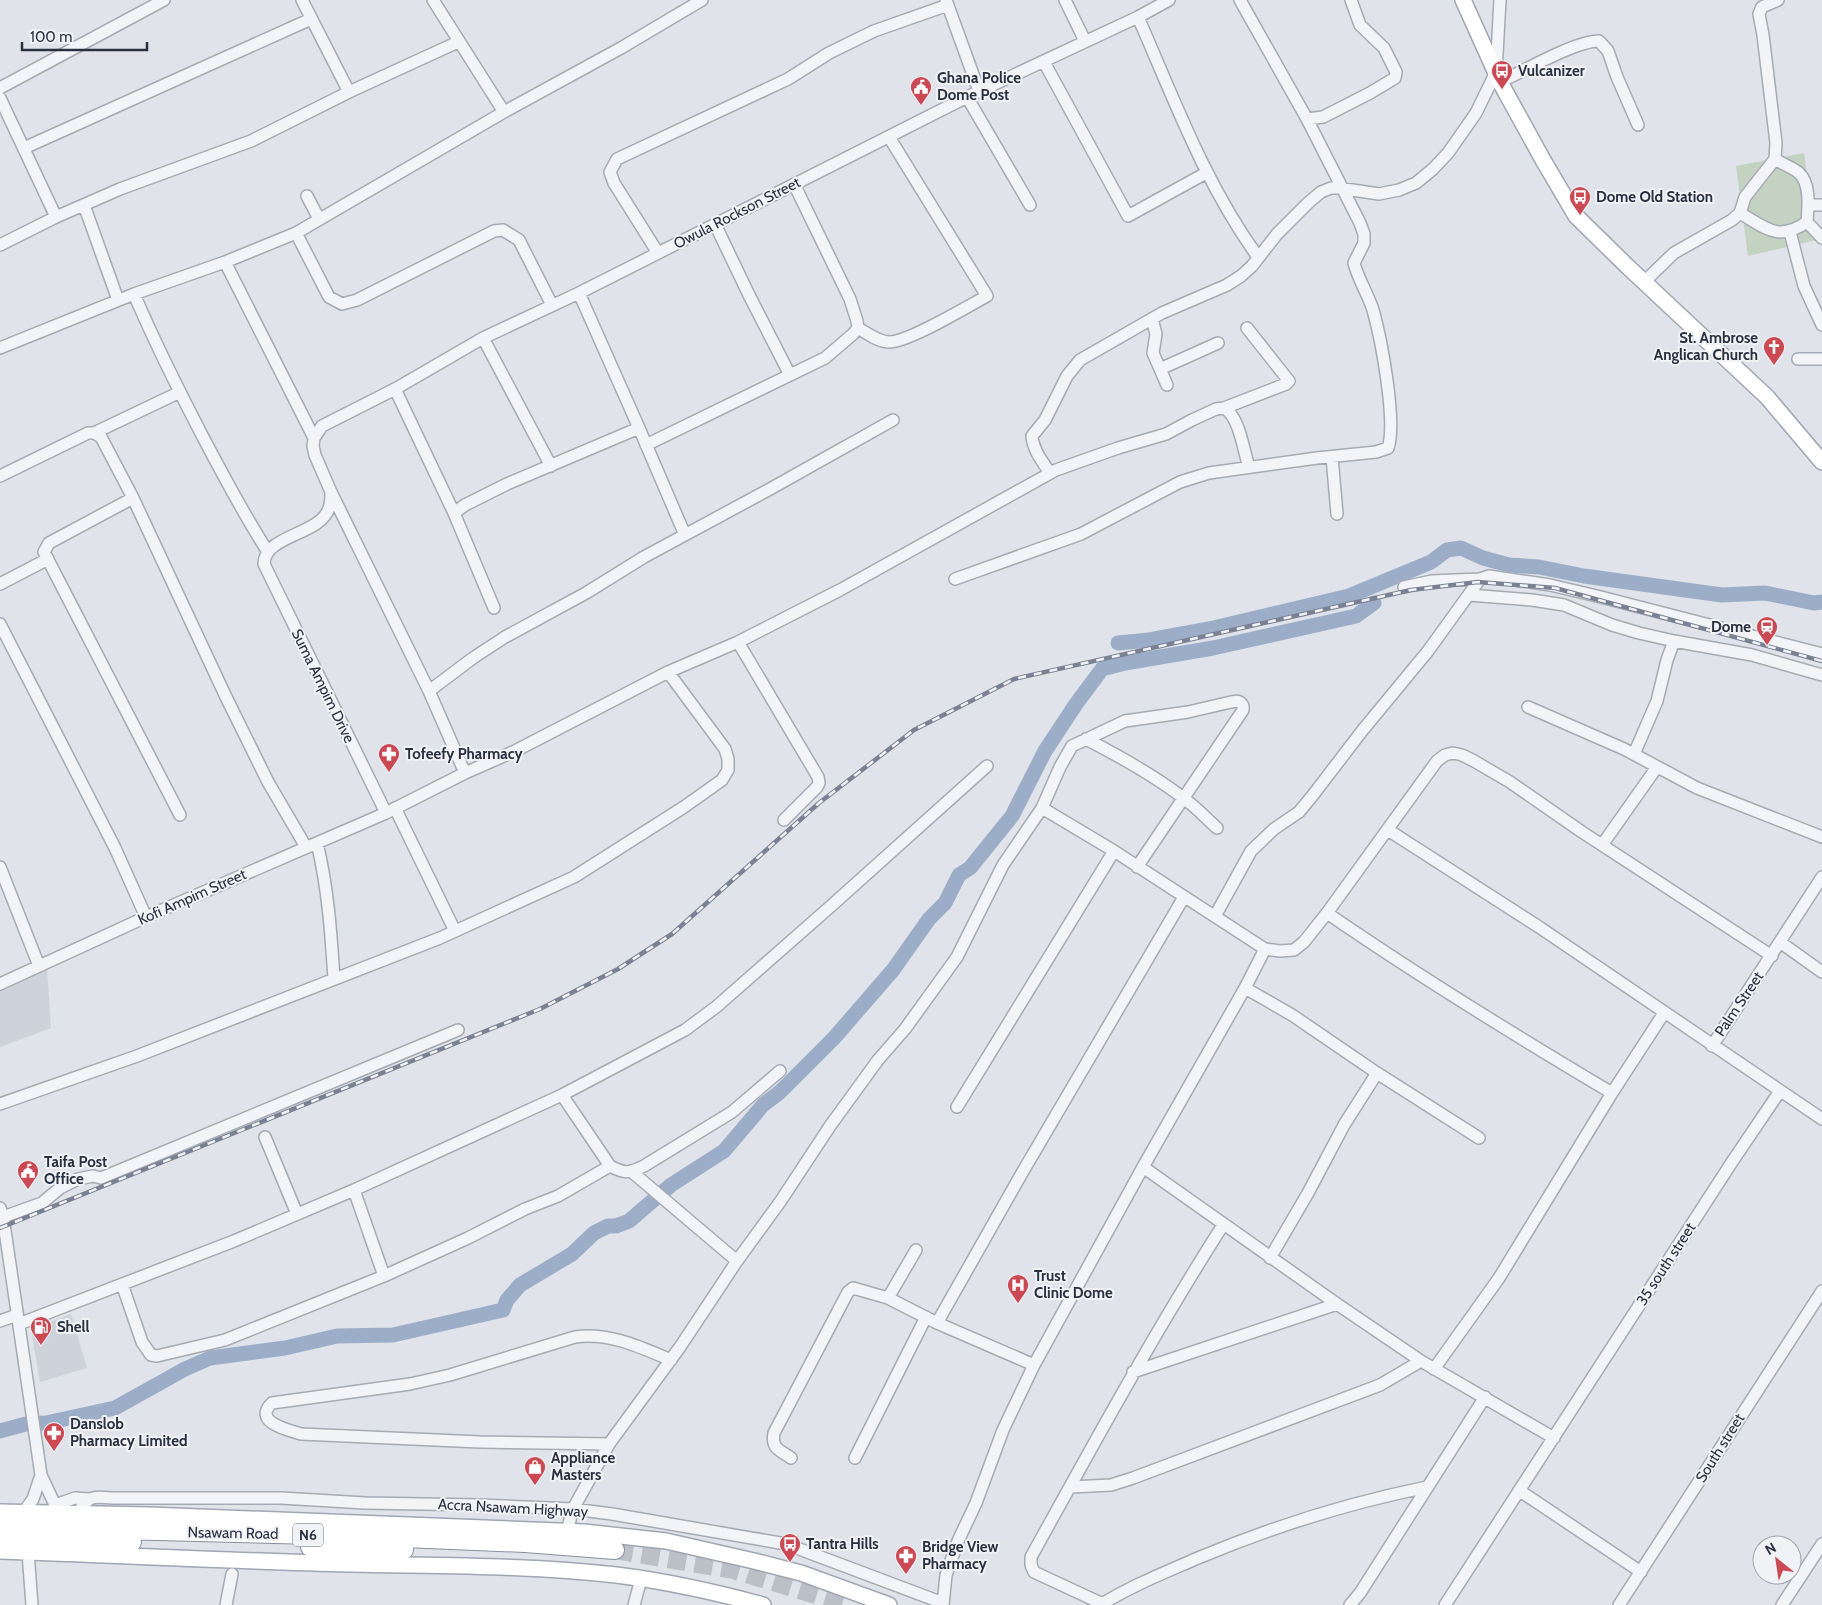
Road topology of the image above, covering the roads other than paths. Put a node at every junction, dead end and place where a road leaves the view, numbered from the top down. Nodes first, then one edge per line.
1 (164, 0) edge
2 (302, 0) edge
3 (433, 0) edge
4 (702, 0) edge
5 (1065, 0) edge
6 (1169, 0) edge
7 (1240, 0) edge
8 (1352, 0) edge
9 (1463, 0) edge
10 (1500, 0) edge
11 (1778, 0) edge
12 (947, 2) edge
13 (1138, 17) junction
14 (311, 19) junction
15 (1085, 41) junction
16 (458, 42) junction
17 (1044, 62) junction
18 (1498, 77) junction
19 (0, 88) edge
20 (979, 91) junction
21 (349, 92) junction
22 (967, 97) junction
23 (0, 98) edge
24 (504, 112) junction
25 (1307, 119) junction
26 (4, 121) edge
27 (1638, 124) dead end
28 (889, 137) junction
29 (24, 148) junction
30 (1775, 159) junction
31 (1206, 173) junction
32 (794, 184) junction
33 (1343, 188) junction
34 (308, 196) dead end
35 (84, 205) junction
36 (1030, 205) dead end
37 (1822, 205) edge
38 (1808, 206) junction
39 (1740, 213) junction
40 (56, 217) junction
41 (319, 220) junction
42 (1807, 222) junction
43 (715, 224) junction
44 (1790, 232) junction
45 (296, 233) junction
46 (1822, 238) edge
47 (0, 245) edge
48 (658, 253) junction
49 (1258, 257) junction
50 (225, 262) junction
51 (1644, 282) junction
52 (134, 294) junction
53 (579, 294) junction
54 (118, 300) junction
55 (552, 305) junction
56 (1152, 319) junction
57 (1822, 325) edge
58 (858, 328) junction
59 (1247, 328) dead end
60 (483, 338) junction
61 (1218, 343) dead end
62 (0, 348) edge
63 (1798, 359) dead end
64 (1822, 359) edge
65 (1160, 369) junction
66 (790, 375) junction
67 (1166, 385) dead end
68 (395, 389) junction
69 (180, 392) junction
70 (1224, 408) junction
71 (893, 420) dead end
72 (639, 428) junction
73 (94, 433) junction
74 (314, 438) junction
75 (646, 445) junction
76 (1332, 457) junction
77 (1822, 462) edge
78 (551, 466) junction
79 (1249, 468) junction
80 (1050, 473) junction
81 (0, 476) edge
82 (331, 492) junction
83 (132, 498) junction
84 (454, 513) junction
85 (1337, 514) dead end
86 (685, 535) junction
87 (266, 555) junction
88 (48, 559) junction
89 (955, 579) dead end
90 (1480, 579) junction
91 (0, 584) edge
92 (1404, 587) dead end
93 (1468, 595) junction
94 (494, 608) dead end
95 (0, 624) edge
96 (1674, 641) junction
97 (738, 642) junction
98 (1822, 654) edge
99 (668, 672) junction
100 (1822, 675) edge
101 (429, 691) junction
102 (1528, 707) dead end
103 (1086, 739) junction
104 (1634, 754) junction
105 (987, 766) dead end
106 (1657, 767) junction
107 (465, 773) junction
108 (1184, 798) junction
109 (1042, 808) junction
110 (390, 810) junction
111 (180, 814) dead end
112 (784, 820) dead end
113 (1217, 828) dead end
114 (1388, 830) junction
115 (1822, 837) edge
116 (311, 845) junction
117 (1602, 845) junction
118 (1114, 851) junction
119 (1137, 866) junction
120 (0, 867) edge
121 (1822, 876) edge
122 (1184, 897) junction
123 (1327, 914) junction
124 (1215, 916) junction
125 (146, 917) junction
126 (455, 931) junction
127 (1780, 942) junction
128 (1265, 949) junction
129 (1772, 956) junction
130 (40, 966) junction
131 (1822, 972) edge
132 (334, 979) junction
133 (0, 984) edge
134 (1245, 988) junction
135 (1664, 1014) junction
136 (458, 1030) dead end
137 (1712, 1046) junction
138 (780, 1071) dead end
139 (1377, 1073) junction
140 (1780, 1092) junction
141 (1612, 1093) junction
142 (562, 1096) junction
143 (0, 1104) edge
144 (957, 1107) dead end
145 (1822, 1119) edge
146 (265, 1137) dead end
147 (1479, 1138) dead end
148 (610, 1166) junction
149 (1143, 1167) junction
150 (632, 1172) junction
151 (354, 1190) junction
152 (2, 1212) edge
153 (297, 1214) junction
154 (1223, 1225) junction
155 (916, 1250) dead end
156 (1270, 1258) junction
157 (737, 1261) junction
158 (384, 1276) junction
159 (122, 1284) junction
160 (1822, 1291) edge
161 (888, 1298) junction
162 (1337, 1304) junction
163 (926, 1317) junction
164 (18, 1320) junction
165 (0, 1321) edge
166 (937, 1323) junction
167 (671, 1360) junction
168 (1421, 1361) junction
169 (1034, 1365) junction
170 (1434, 1369) junction
171 (1133, 1372) junction
172 (1485, 1398) junction
173 (1554, 1438) junction
174 (609, 1444) junction
175 (791, 1458) dead end
176 (855, 1458) dead end
177 (41, 1475) junction
178 (1070, 1487) junction
179 (1427, 1488) junction
180 (1520, 1491) junction
181 (89, 1499) junction
182 (55, 1506) junction
183 (573, 1509) junction
184 (0, 1512) edge
185 (23, 1513) junction
186 (74, 1514) junction
187 (0, 1527) edge
188 (568, 1531) junction
189 (0, 1538) edge
190 (1822, 1544) edge
191 (0, 1551) edge
192 (28, 1552) junction
193 (1641, 1572) junction
194 (232, 1574) dead end
195 (640, 1579) junction
196 (941, 1602) edge
197 (1104, 1604) edge
198 (32, 1605) edge
199 (226, 1605) edge
200 (634, 1605) edge
201 (763, 1605) edge
202 (889, 1605) edge
203 (1350, 1605) edge
204 (1445, 1605) edge
205 (1619, 1605) edge
206 (1782, 1605) edge

1 - 19 street
2 - 14 street
3 - 16 street
4 - 24 street
5 - 15 street
6 - 13 street, Owula Rockson Street
7 - 25 street
8 - 25 street
9 - 18 main road
10 - 18 street
11 - 30 street
12 - 20 street
12 - 48 street
13 - 15 street, Owula Rockson Street
13 - 31 street
14 - 21 street
14 - 29 street
15 - 17 street, Owula Rockson Street
16 - 21 street
16 - 24 street
17 - 20 street, Owula Rockson Street
17 - 31 street
18 - 27 street
18 - 33 street
18 - 51 main road
20 - 22 street, Owula Rockson Street
21 - 35 street
22 - 28 street, Owula Rockson Street
22 - 36 street
23 - 26 street
24 - 41 street
25 - 33 street
26 - 29 street
28 - 32 street, Owula Rockson Street
28 - 58 street
29 - 40 street
30 - 38 street
30 - 39 street
31 - 49 street
32 - 43 street, Owula Rockson Street
32 - 58 street
33 - 49 street
33 - 76 street
34 - 41 street
35 - 40 street
35 - 54 street
37 - 38 street
38 - 42 street
39 - 44 street
39 - 51 street
40 - 47 street
41 - 45 street
42 - 44 street
42 - 46 street
43 - 48 street, Owula Rockson Street
43 - 66 street
44 - 57 street
45 - 50 street
45 - 55 street
48 - 53 street, Owula Rockson Street
49 - 56 street
50 - 52 street
50 - 74 street
51 - 77 main road
52 - 54 street
52 - 69 street, Suma Ampim Drive
53 - 55 street, Owula Rockson Street
53 - 72 street
54 - 62 street
55 - 60 street, Owula Rockson Street
56 - 65 street
56 - 80 street
58 - 66 street
59 - 70 street, Kofi Ampim Street
60 - 68 street, Owula Rockson Street
60 - 78 street
61 - 65 street
63 - 64 street
65 - 67 street
66 - 75 street
68 - 74 street, Owula Rockson Street
68 - 84 street
69 - 73 street
69 - 87 street, Suma Ampim Drive
70 - 79 street
70 - 80 street, Kofi Ampim Street
71 - 86 street
72 - 75 street
72 - 78 street
73 - 81 street
73 - 83 street
74 - 82 street
75 - 86 street
76 - 79 street
76 - 85 street
78 - 84 street
79 - 89 street
80 - 97 street, Kofi Ampim Street
82 - 87 street
82 - 101 street
83 - 88 street
83 - 116 street
84 - 94 street
86 - 101 street
87 - 110 street, Suma Ampim Drive
88 - 91 street
88 - 111 street
90 - 92 street
90 - 93 street
90 - 98 street
93 - 96 street
93 - 124 street
95 - 125 street
96 - 100 street
96 - 104 street
97 - 99 street, Kofi Ampim Street
97 - 112 street
99 - 107 street, Kofi Ampim Street
99 - 126 street
101 - 107 street
102 - 104 street
103 - 108 street
103 - 108 street
103 - 109 street
104 - 106 street
105 - 142 street
106 - 115 street
106 - 117 street
107 - 110 street, Kofi Ampim Street
108 - 113 street
108 - 119 street
109 - 118 street
109 - 157 street
110 - 116 street, Kofi Ampim Street
110 - 126 street, Suma Ampim Drive
114 - 117 street
114 - 123 street
114 - 135 street
116 - 125 street, Kofi Ampim Street
116 - 132 street
117 - 129 street
118 - 119 street
118 - 144 street
119 - 122 street
120 - 130 street
121 - 127 street, Palm Street
122 - 124 street
122 - 166 street
123 - 128 street
123 - 141 street
124 - 128 street
125 - 130 street, Kofi Ampim Street
126 - 132 street
127 - 129 street, Palm Street
127 - 131 street
128 - 134 street
129 - 137 street, Palm Street
130 - 133 street, Kofi Ampim Street
132 - 143 street
134 - 139 street
134 - 149 street
135 - 137 street
135 - 141 street
136 - 152 street
137 - 140 street, Palm Street
138 - 150 street
139 - 147 street
139 - 156 street
140 - 145 street, Palm Street
140 - 173 street, 35 south street
141 - 170 street
142 - 148 street
142 - 151 street
146 - 153 street
148 - 150 street
148 - 158 street
149 - 154 street
149 - 169 street
150 - 157 street
151 - 153 street
151 - 158 street
152 - 164 street
153 - 159 street
154 - 156 street
154 - 171 street
155 - 161 street
156 - 162 street
157 - 167 street
158 - 159 street
159 - 164 street
160 - 193 street, South street
161 - 163 street
161 - 175 street
162 - 168 street
162 - 171 street
163 - 166 street
163 - 176 street
164 - 165 street
164 - 177 street
166 - 169 street
167 - 174 street
167 - 174 street
168 - 170 street
168 - 178 street
169 - 196 street
170 - 172 street
171 - 178 street
172 - 173 street
172 - 179 street
173 - 180 street, 35 south street
174 - 183 street
177 - 182 street
177 - 185 street
178 - 197 street
179 - 197 street
179 - 203 street
180 - 193 street
180 - 204 street, 35 south street
181 - 182 street, Accra Nsawam Highway
181 - 183 street, Accra Nsawam Highway
181 - 186 street
182 - 186 street
183 - 188 street
183 - 196 street, Accra Nsawam Highway
184 - 185 main road
185 - 186 main road
186 - 188 main road
187 - 189 highway, Nsawam Road / N6
188 - 202 main road
190 - 206 street
191 - 192 main road
192 - 195 main road
192 - 198 street
193 - 205 street, South street
194 - 199 street
195 - 200 street
195 - 201 main road

